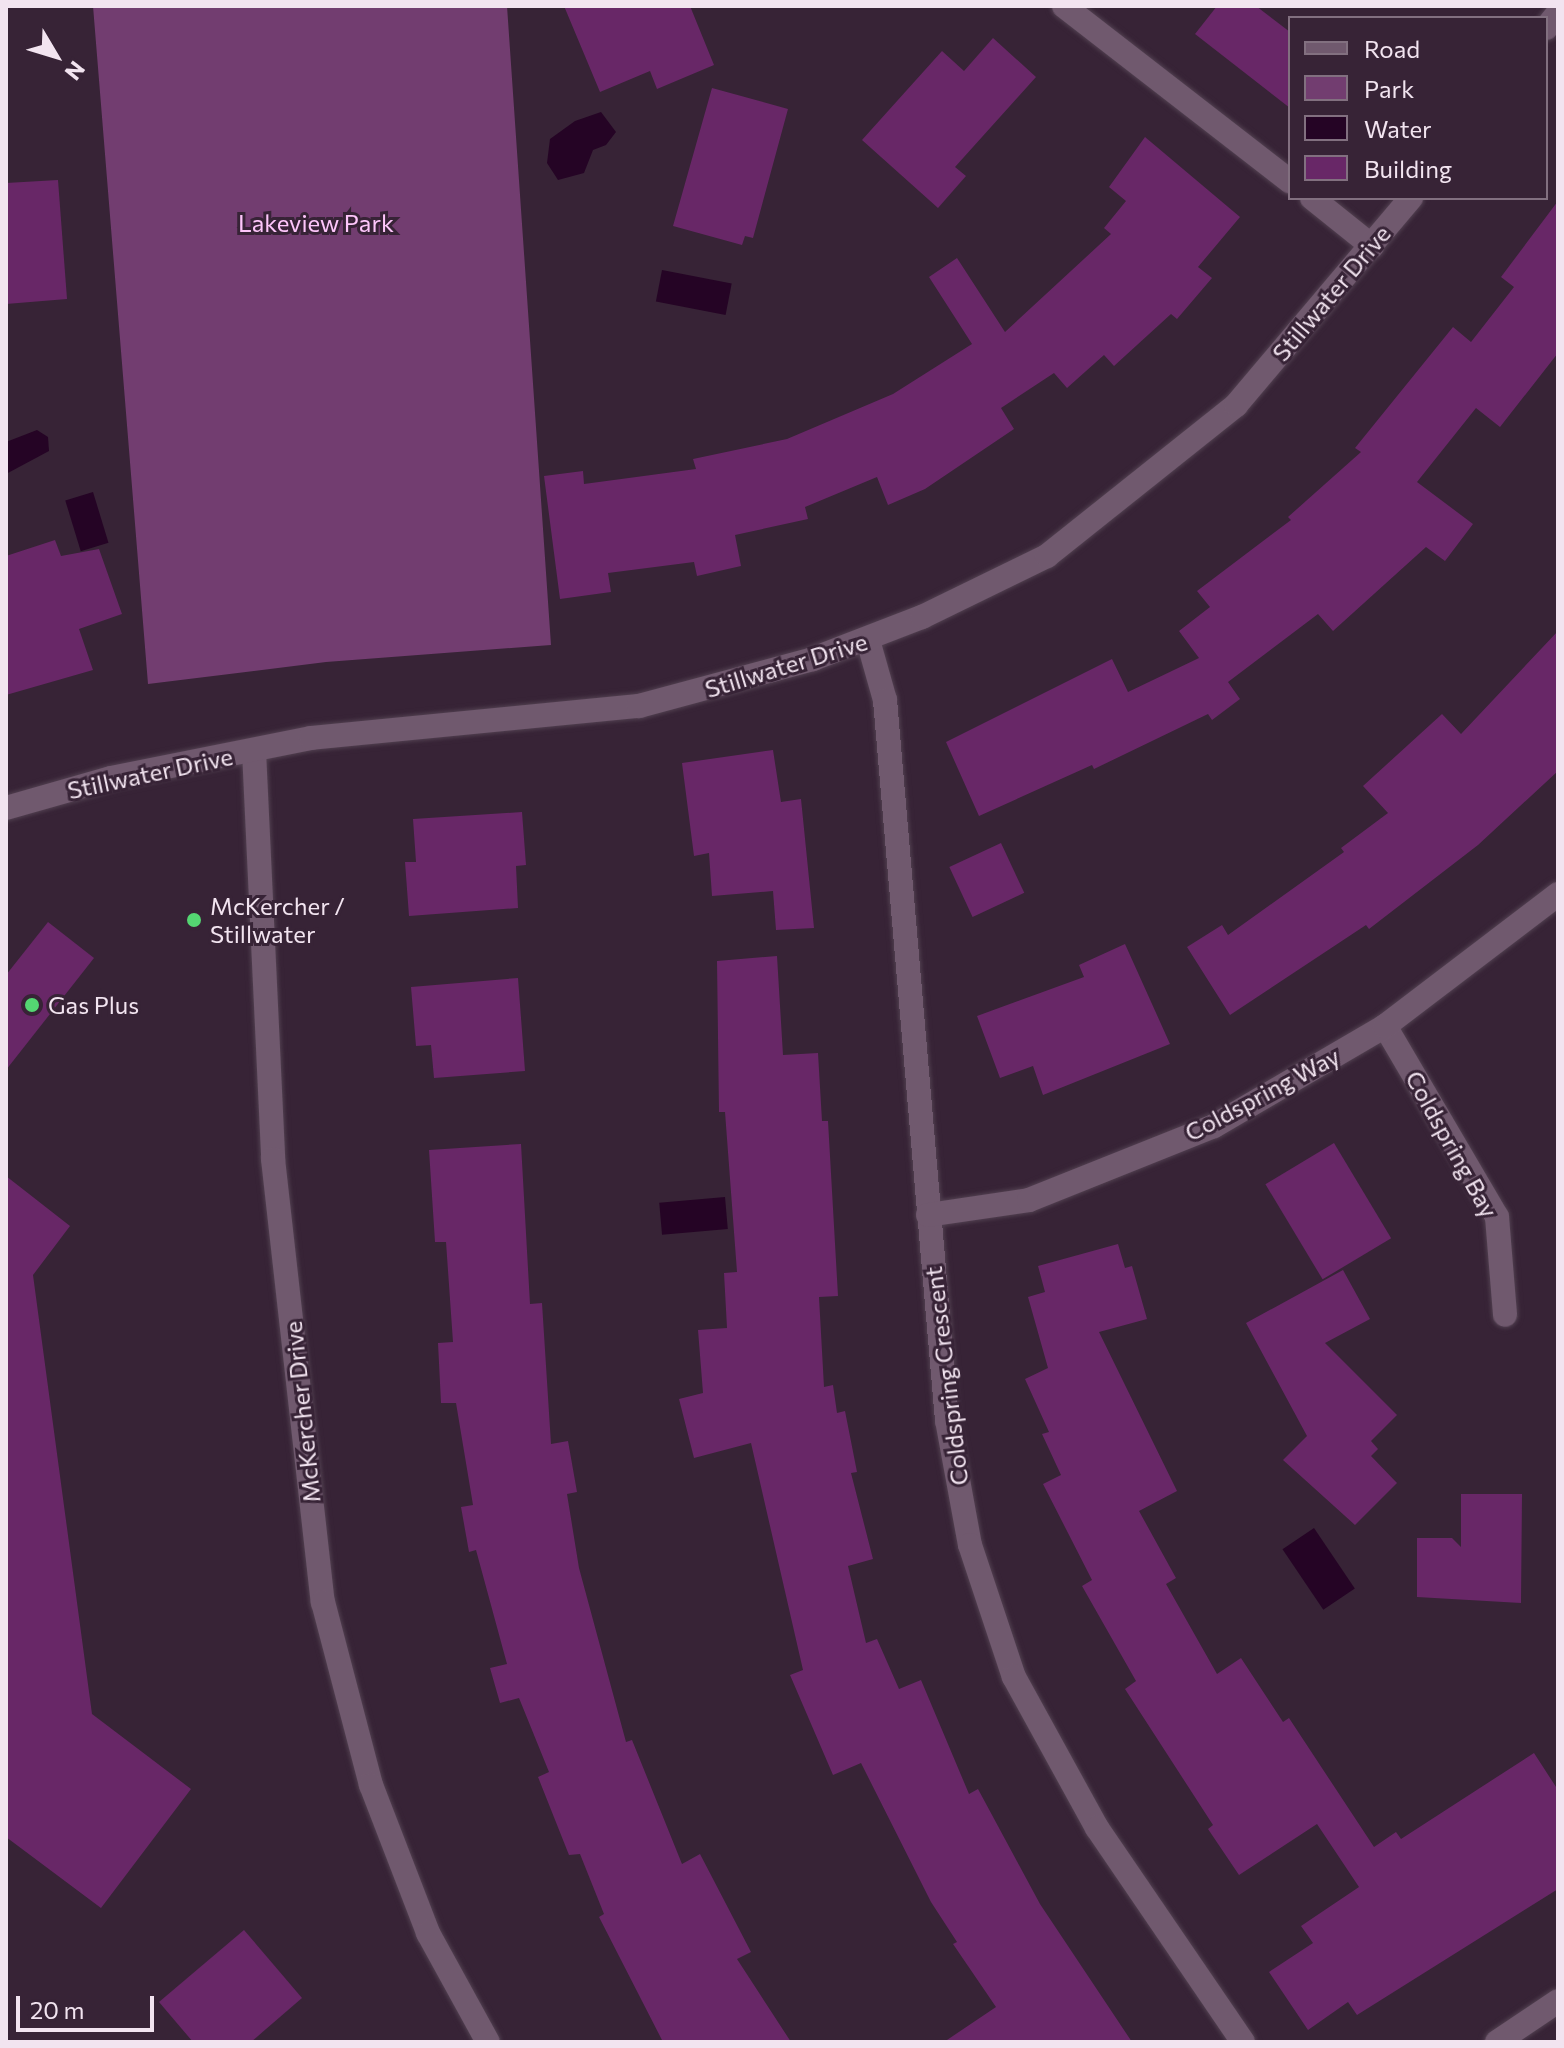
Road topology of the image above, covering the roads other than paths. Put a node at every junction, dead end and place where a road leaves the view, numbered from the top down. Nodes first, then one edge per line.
1 (1064, 6) edge
2 (1288, 179) edge
3 (1314, 200) edge
4 (1409, 200) edge
5 (1372, 246) junction
6 (868, 640) junction
7 (254, 751) junction
8 (6, 808) edge
9 (1558, 894) edge
10 (1385, 1026) junction
11 (928, 1215) junction
12 (1505, 1315) dead end
13 (1558, 2001) edge
14 (488, 2042) edge
15 (1243, 2042) edge
16 (1497, 2042) edge

1 - 2 street
3 - 5 street
4 - 5 street, Stillwater Drive
5 - 6 street, Stillwater Drive
6 - 7 street, Stillwater Drive
6 - 11 street, Coldspring Crescent
7 - 8 street, Stillwater Drive
7 - 14 street, McKercher Drive
9 - 10 street, Coldspring Way
10 - 11 street, Coldspring Way
10 - 12 street, Coldspring Bay
11 - 15 street, Coldspring Crescent
13 - 16 street

